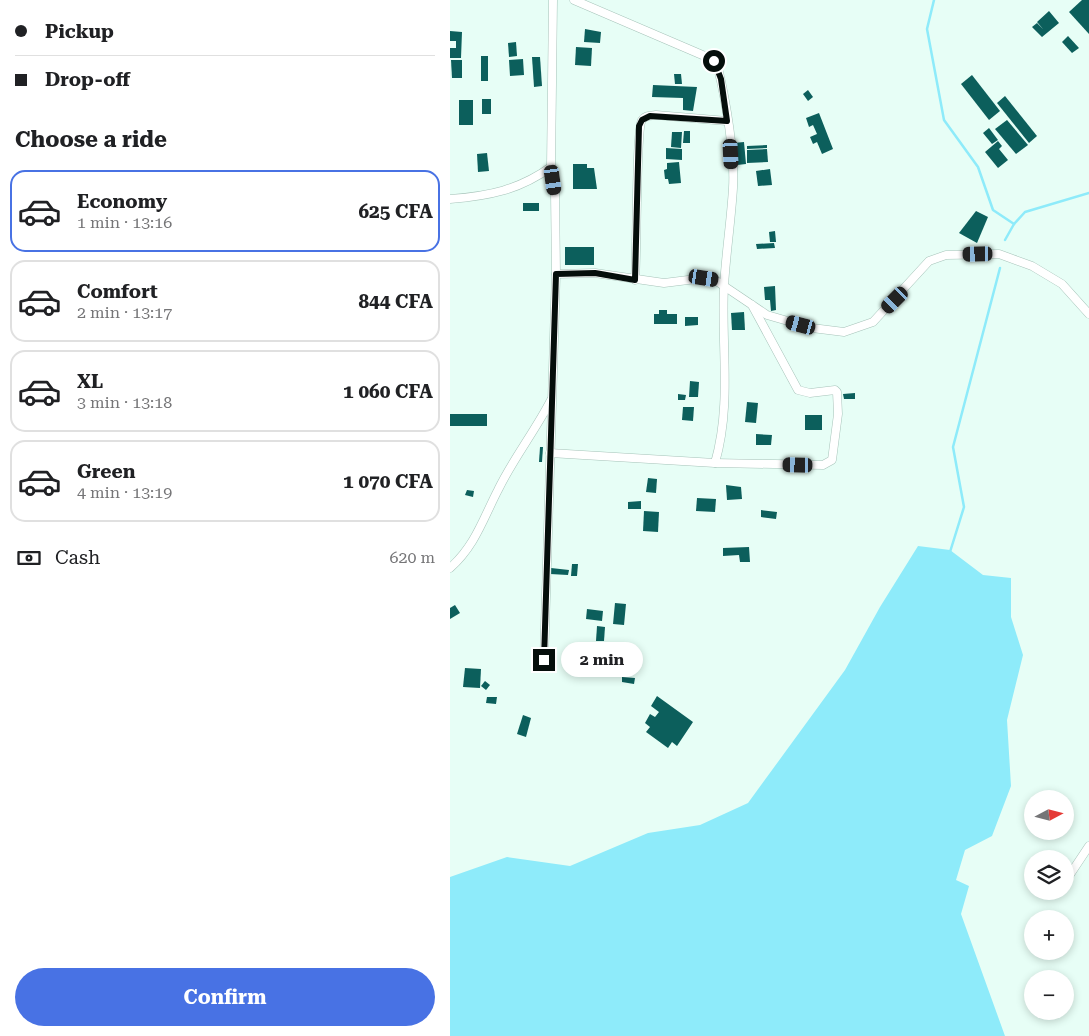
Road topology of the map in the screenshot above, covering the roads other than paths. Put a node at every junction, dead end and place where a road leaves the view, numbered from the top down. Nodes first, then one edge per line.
1 (552, 0) edge
2 (574, 0) edge
3 (727, 121) junction
4 (551, 167) junction
5 (450, 199) edge
6 (556, 274) junction
7 (635, 280) junction
8 (724, 286) junction
9 (752, 305) junction
10 (1089, 314) edge
11 (552, 398) junction
12 (550, 452) junction
13 (715, 463) junction
14 (450, 568) edge
15 (544, 660) dead end
16 (1089, 846) edge
17 (1074, 868) edge

1 - 4 street
2 - 3 street
3 - 7 street
3 - 8 street
4 - 5 street
4 - 6 street
6 - 7 street
6 - 11 street
7 - 8 street
8 - 9 street
8 - 13 street
9 - 10 street
9 - 13 street
11 - 12 street
11 - 14 street
12 - 13 street
12 - 15 street
16 - 17 street

